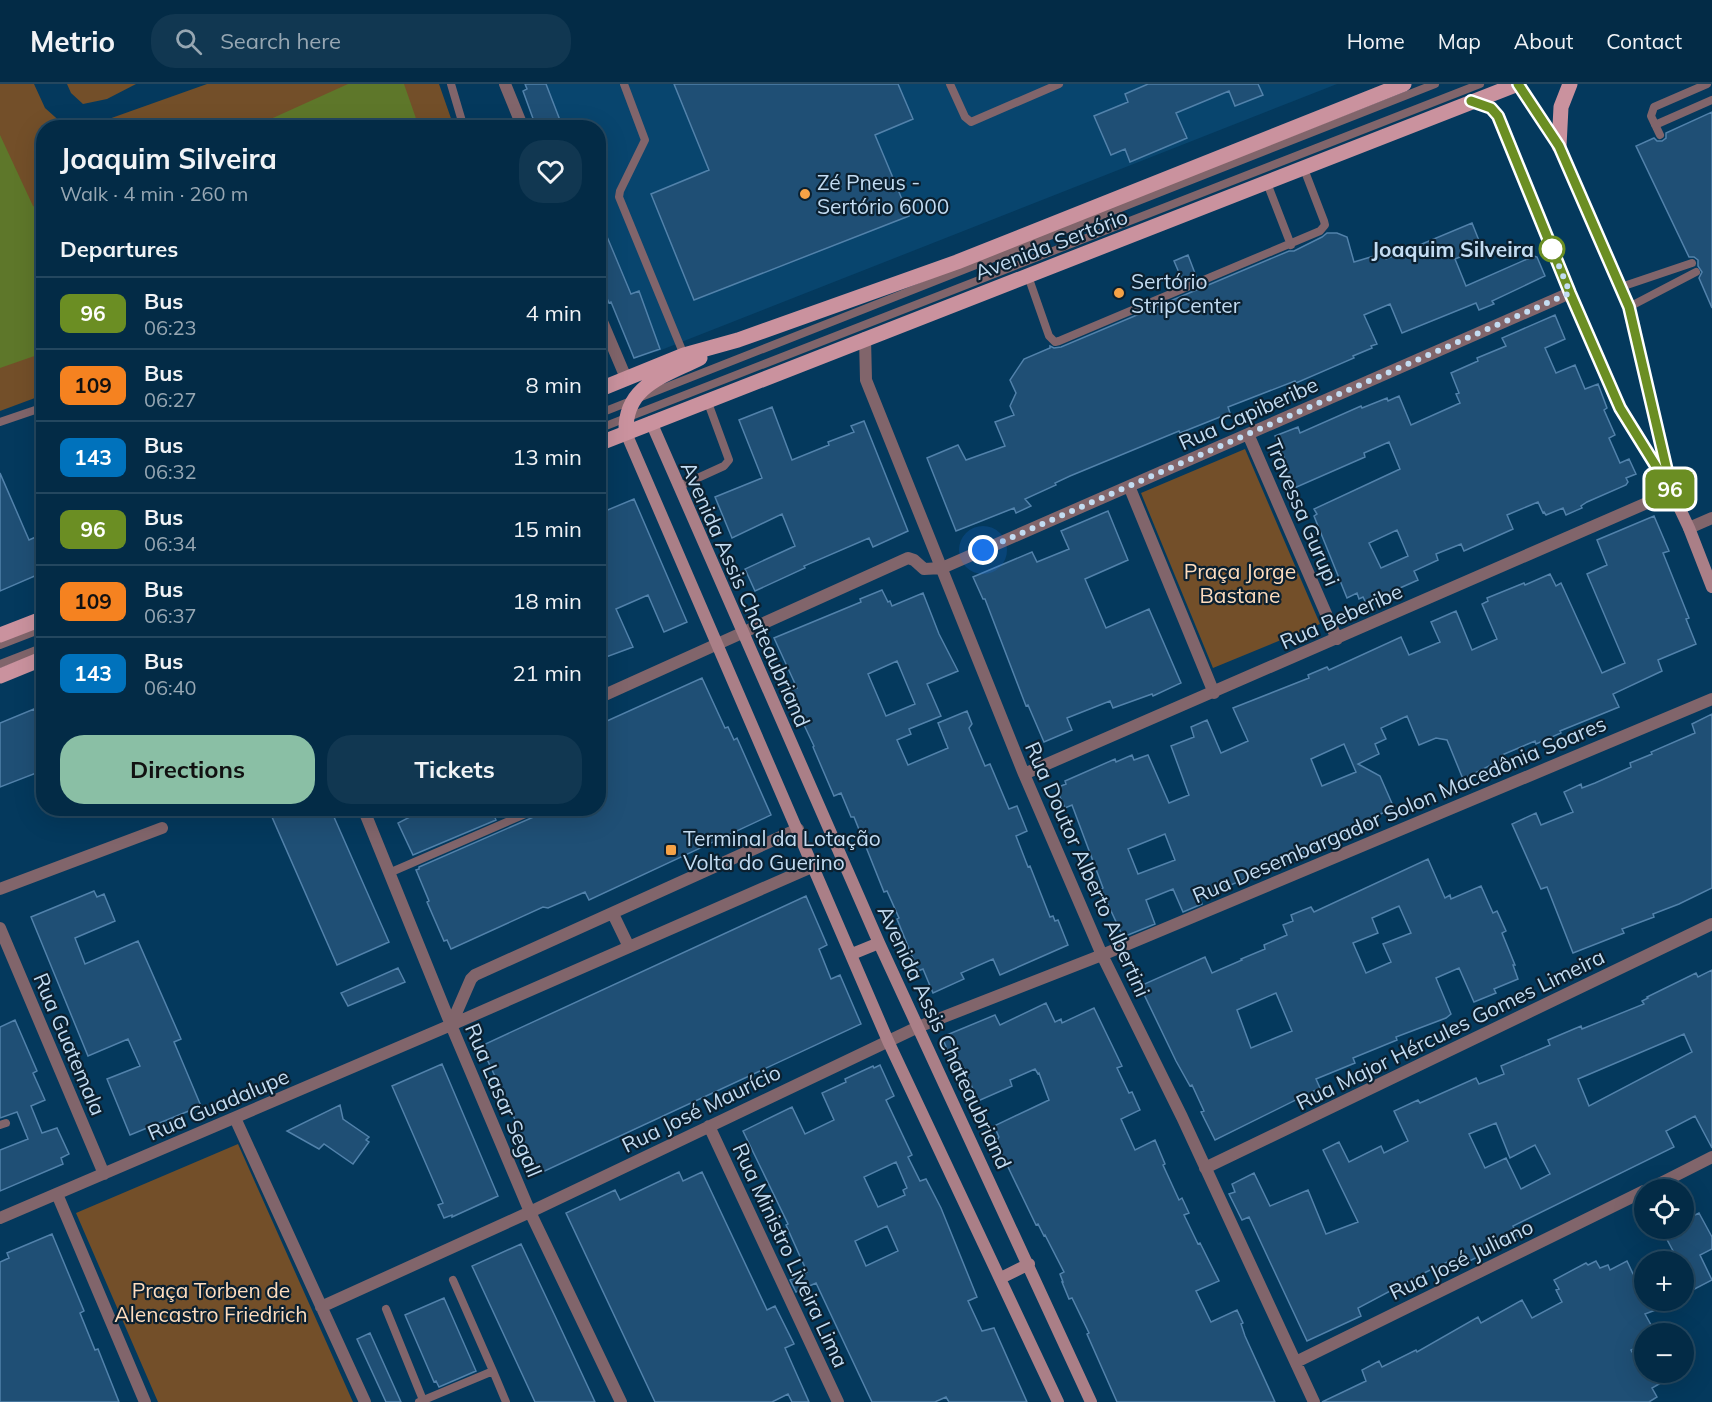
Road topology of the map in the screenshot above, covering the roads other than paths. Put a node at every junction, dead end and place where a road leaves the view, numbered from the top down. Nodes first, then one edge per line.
1 (451, 84) edge
2 (505, 84) edge
3 (624, 84) edge
4 (950, 84) edge
5 (1059, 84) edge
6 (1404, 84) edge
7 (1435, 84) edge
8 (1480, 84) edge
9 (1518, 84) edge
10 (1570, 84) edge
11 (1707, 84) edge
12 (1712, 100) edge
13 (1471, 101) junction
14 (462, 120) edge
15 (520, 120) edge
16 (1655, 125) junction
17 (1660, 135) dead end
18 (1559, 146) junction
19 (1304, 169) junction
20 (1267, 183) junction
21 (1291, 245) junction
22 (1692, 263) dead end
23 (1696, 272) dead end
24 (1028, 276) junction
25 (1652, 276) junction
26 (1621, 287) junction
27 (1570, 293) junction
28 (1658, 293) junction
29 (1629, 307) junction
30 (606, 331) edge
31 (865, 338) junction
32 (738, 340) junction
33 (684, 355) junction
34 (626, 378) junction
35 (606, 387) edge
36 (707, 400) junction
37 (631, 402) junction
38 (36, 410) edge
39 (606, 411) edge
40 (0, 422) edge
41 (651, 422) junction
42 (626, 426) junction
43 (606, 428) edge
44 (1248, 434) junction
45 (606, 439) edge
46 (1129, 486) junction
47 (678, 487) junction
48 (1672, 492) junction
49 (1712, 518) edge
50 (1689, 528) junction
51 (942, 568) junction
52 (1712, 587) edge
53 (36, 621) edge
54 (36, 631) edge
55 (0, 634) edge
56 (742, 634) junction
57 (1337, 639) junction
58 (0, 645) edge
59 (718, 645) junction
60 (36, 650) edge
61 (36, 661) edge
62 (0, 664) edge
63 (0, 676) edge
64 (1214, 693) junction
65 (606, 694) edge
66 (1712, 699) edge
67 (1024, 774) junction
68 (366, 816) edge
69 (521, 816) edge
70 (162, 828) dead end
71 (798, 829) junction
72 (814, 866) junction
73 (389, 873) junction
74 (0, 889) edge
75 (613, 914) junction
76 (1712, 924) edge
77 (0, 928) edge
78 (879, 943) junction
79 (628, 947) junction
80 (852, 954) junction
81 (1102, 955) junction
82 (451, 1025) junction
83 (918, 1027) junction
84 (888, 1041) junction
85 (235, 1118) junction
86 (709, 1125) junction
87 (1712, 1157) edge
88 (1205, 1168) junction
89 (104, 1174) junction
90 (1667, 1179) edge
91 (57, 1194) junction
92 (1634, 1195) edge
93 (530, 1212) junction
94 (0, 1218) edge
95 (1029, 1264) junction
96 (1001, 1278) junction
97 (453, 1280) dead end
98 (321, 1307) junction
99 (386, 1309) dead end
100 (1296, 1362) junction
101 (493, 1371) junction
102 (421, 1401) edge
103 (145, 1402) edge
104 (365, 1402) edge
105 (506, 1402) edge
106 (621, 1402) edge
107 (838, 1402) edge
108 (1058, 1402) edge
109 (1091, 1402) edge
110 (1314, 1402) edge

1 - 14 lane
2 - 15 street
3 - 33 lane
4 - 5 lane
6 - 32 main road, Avenida Sertório
7 - 37 lane
8 - 42 lane
9 - 13 main road, Avenida Sertório
9 - 18 street
10 - 18 main road
11 - 16 lane
12 - 16 lane
13 - 19 main road, Avenida Sertório
13 - 27 street
16 - 17 lane
18 - 26 street
19 - 20 main road, Avenida Sertório
19 - 21 lane
20 - 21 lane
20 - 24 main road, Avenida Sertório
21 - 24 lane
22 - 25 lane
23 - 28 lane
24 - 31 main road, Avenida Sertório
25 - 26 lane
25 - 28 lane
26 - 29 street
27 - 44 street, Rua Capiberibe
27 - 48 street
28 - 29 lane
29 - 48 street
30 - 34 street
31 - 36 main road, Avenida Sertório
31 - 51 street, Rua Doutor Alberto Albertini
32 - 33 main road, Avenida Sertório
32 - 37 main road
33 - 34 main road, Avenida Sertório
34 - 35 main road, Avenida Sertório
36 - 41 main road, Avenida Sertório
36 - 47 lane
37 - 39 lane
37 - 42 main road
38 - 40 lane
41 - 42 main road, Avenida Sertório
41 - 47 street, Avenida Assis Chateaubriand
42 - 43 lane
42 - 45 main road, Avenida Sertório
42 - 59 street
44 - 46 street, Rua Capiberibe
44 - 57 street, Travessa Gurupi
46 - 51 street, Rua Capiberibe
46 - 64 street
47 - 56 street, Avenida Assis Chateaubriand
48 - 50 street
48 - 57 street, Rua Beberibe
49 - 50 street
50 - 52 street
51 - 56 street
51 - 67 street, Rua Doutor Alberto Albertini
53 - 55 main road
54 - 58 lane
56 - 59 street
56 - 78 street, Avenida Assis Chateaubriand
57 - 64 street, Rua Beberibe
59 - 65 street
59 - 71 street
60 - 62 lane
61 - 63 main road
64 - 67 street, Rua Beberibe
66 - 81 street, Rua Desembargador Solon Macedônia Soares
67 - 81 street, Rua Doutor Alberto Albertini
68 - 73 street, Rua Lasar Segall
69 - 73 lane
70 - 74 street
71 - 72 street
71 - 75 street
72 - 79 street, Rua Guadalupe
72 - 80 street
73 - 82 street, Rua Lasar Segall
75 - 79 street
75 - 82 street
76 - 88 street, Rua Major Hércules Gomes Limeira
77 - 89 street, Rua Guatemala
78 - 80 street
78 - 83 street, Avenida Assis Chateaubriand
79 - 82 street, Rua Guadalupe
80 - 84 street
81 - 83 street, Rua José Maurício
81 - 88 street, Rua Doutor Alberto Albertini
82 - 85 street, Rua Guadalupe
82 - 93 street, Rua Lasar Segall
83 - 84 street, Rua José Maurício
83 - 95 street, Avenida Assis Chateaubriand
84 - 86 street, Rua José Maurício
84 - 96 street
85 - 89 street, Rua Guadalupe
85 - 98 street
86 - 93 street, Rua José Maurício
86 - 107 street, Rua Ministro Liveira Lima
87 - 90 street, Rua José Juliano
88 - 100 street, Rua Doutor Alberto Albertini
89 - 91 street, Rua Guadalupe
91 - 94 street, Rua Guadalupe
91 - 103 street
92 - 100 street, Rua José Juliano
93 - 98 street, Rua José Maurício
93 - 106 street, Rua Lasar Segall
95 - 96 street
95 - 109 street, Avenida Assis Chateaubriand
96 - 108 street
97 - 101 lane
98 - 104 street
99 - 102 lane
100 - 110 street, Rua Doutor Alberto Albertini
101 - 102 lane
101 - 105 lane

